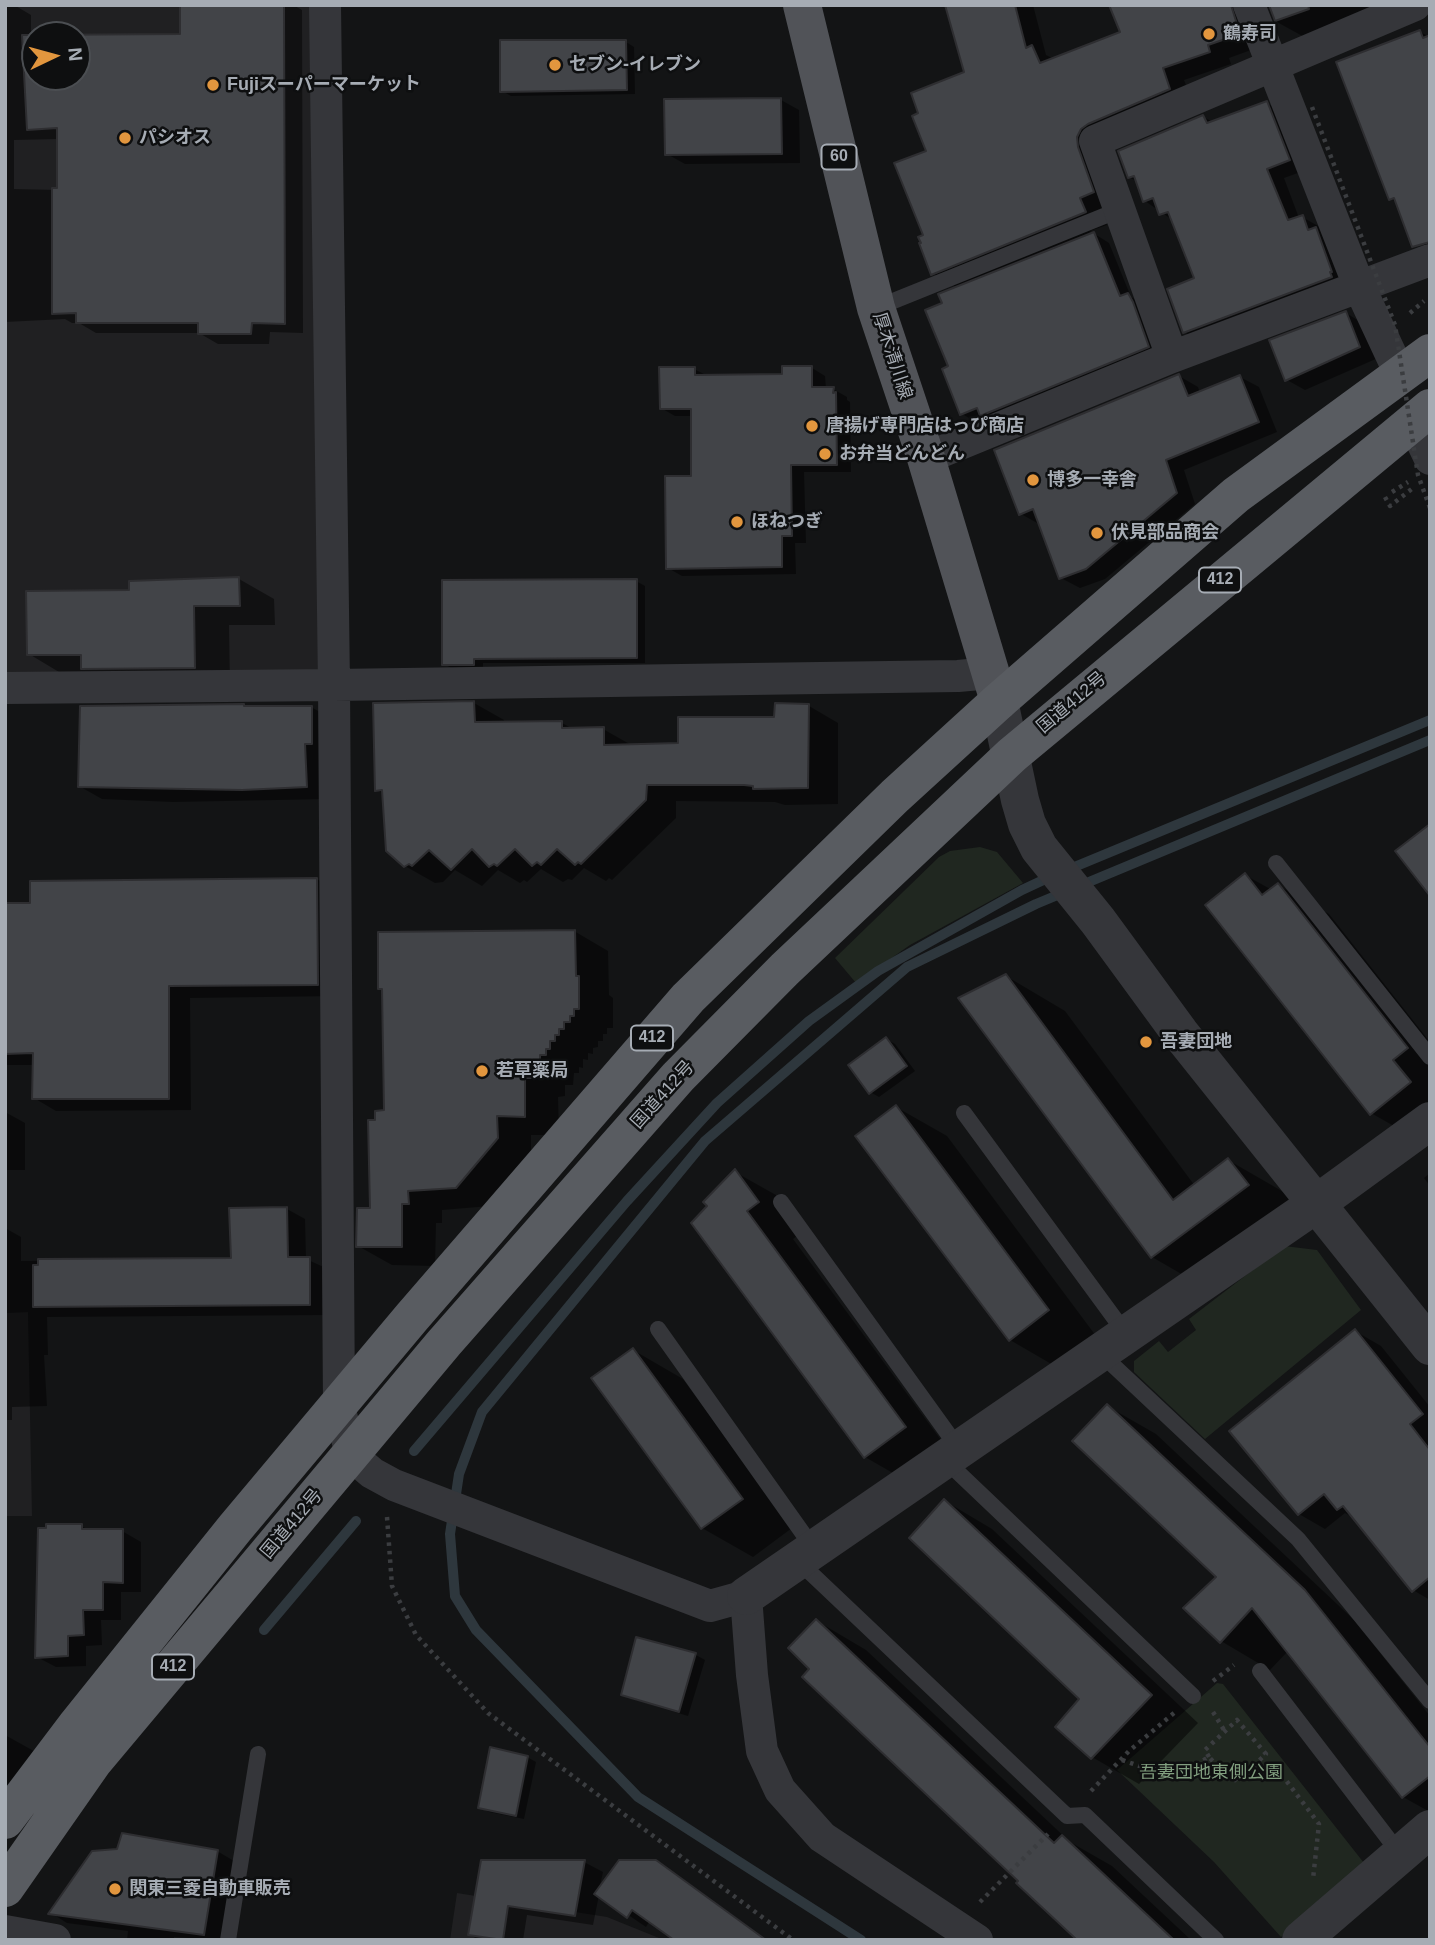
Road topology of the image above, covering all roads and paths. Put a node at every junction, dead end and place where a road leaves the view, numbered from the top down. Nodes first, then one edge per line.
1 (325, 5) edge
2 (802, 5) edge
3 (1249, 5) edge
4 (1415, 5) edge
5 (1273, 66) junction
6 (1312, 107) dead end
7 (1119, 210) junction
8 (1430, 260) edge
9 (1359, 286) junction
10 (876, 308) junction
11 (1172, 357) junction
12 (1415, 364) edge
13 (1421, 415) edge
14 (926, 458) junction
15 (1424, 467) edge
16 (1413, 488) dead end
17 (1430, 508) edge
18 (334, 685) junction
19 (995, 687) junction
20 (5, 688) edge
21 (1012, 755) junction
22 (1276, 863) dead end
23 (1430, 1057) edge
24 (964, 1113) dead end
25 (1430, 1122) edge
26 (780, 1202) dead end
27 (1316, 1203) junction
28 (658, 1329) dead end
29 (1113, 1343) junction
30 (1430, 1346) edge
31 (339, 1406) junction
32 (951, 1454) junction
33 (351, 1455) junction
34 (407, 1490) junction
35 (806, 1555) junction
36 (746, 1596) junction
37 (1241, 1661) dead end
38 (1260, 1671) dead end
39 (1194, 1696) junction
40 (1430, 1701) edge
41 (258, 1754) dead end
42 (1209, 1757) junction
43 (1122, 1759) junction
44 (1250, 1769) junction
45 (1067, 1816) junction
46 (5, 1820) edge
47 (1430, 1829) edge
48 (1401, 1854) junction
49 (5, 1888) edge
50 (1312, 1930) edge
51 (5, 1931) edge
52 (967, 1932) edge
53 (55, 1940) edge
54 (228, 1940) edge
55 (793, 1940) edge
56 (1216, 1940) edge

1 - 18 street
2 - 10 main road, 厚木清川線 / 60
3 - 5 street
4 - 5 street
5 - 7 street
5 - 9 street
6 - 15 path, bridge
7 - 10 lane
7 - 11 street
8 - 9 street
9 - 11 street
9 - 12 street
10 - 14 main road, 厚木清川線 / 60
11 - 14 street
12 - 19 highway, 412
13 - 15 street
13 - 21 highway, 国道412号 / 412
14 - 19 main road, 厚木清川線 / 60
15 - 16 path
15 - 17 path, bridge
18 - 19 street
18 - 20 street
18 - 31 street
19 - 21 street
19 - 31 highway, 412
21 - 27 street
21 - 33 highway, 国道412号 / 412
22 - 23 lane
24 - 29 lane
25 - 27 street
26 - 32 lane
27 - 29 street
27 - 30 street
28 - 35 lane
29 - 32 street
29 - 40 lane
31 - 33 street
31 - 46 highway, 412
32 - 35 street
32 - 39 lane
33 - 34 street
33 - 49 highway, 国道412号 / 412
34 - 36 street
34 - 55 path
35 - 36 street
35 - 45 lane
36 - 52 street
37 - 39 path
38 - 48 lane
39 - 43 path
41 - 54 lane
42 - 43 path
42 - 44 path
42 - 44 path
43 - 45 path
44 - 50 path
45 - 52 path
45 - 56 lane
47 - 48 street
48 - 50 street
51 - 53 street

